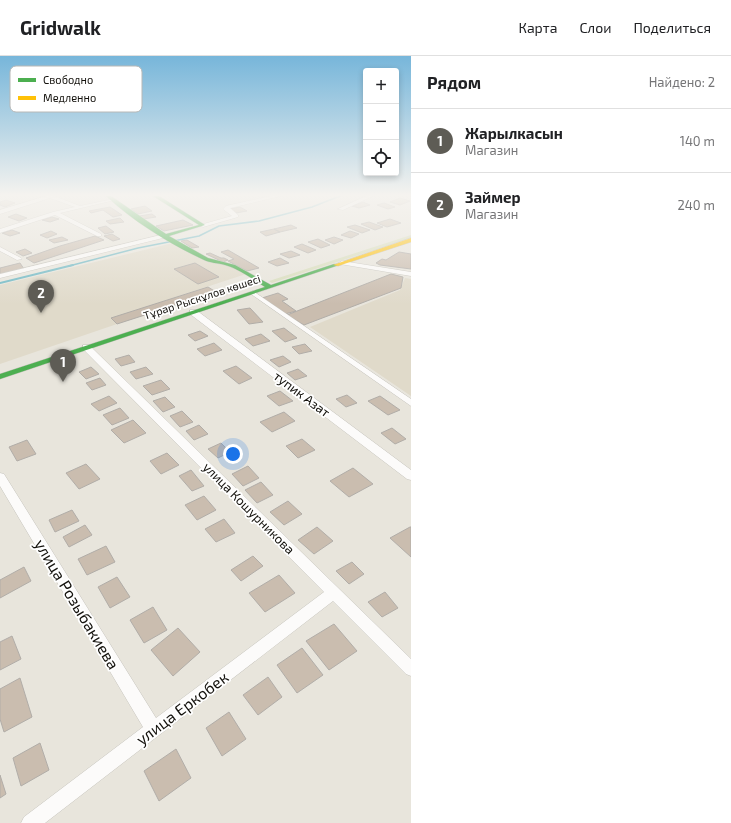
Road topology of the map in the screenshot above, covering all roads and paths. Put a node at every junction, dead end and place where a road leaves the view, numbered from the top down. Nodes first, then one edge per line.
1 (93, 232) edge
2 (159, 232) edge
3 (180, 232) edge
4 (411, 232) edge
5 (99, 235) dead end
6 (165, 236) junction
7 (411, 240) edge
8 (0, 249) edge
9 (19, 259) dead end
10 (342, 263) junction
11 (411, 274) edge
12 (0, 276) edge
13 (260, 281) junction
14 (270, 287) junction
15 (253, 293) junction
16 (193, 312) junction
17 (86, 346) junction
18 (0, 369) edge
19 (0, 377) edge
20 (411, 404) edge
21 (411, 476) edge
22 (0, 477) edge
23 (334, 592) junction
24 (411, 669) edge
25 (154, 730) junction
26 (30, 823) edge

1 - 5 street
2 - 6 main road
3 - 6 main road
4 - 13 main road, Тұрар Рыскұлов көшесі
6 - 12 street
6 - 13 main road
7 - 10 main road, Тұрар Рыскұлов көшесі
8 - 9 street
10 - 11 street
10 - 14 main road, Тұрар Рыскұлов көшесі
13 - 14 main road
13 - 18 main road, Тұрар Рыскұлов көшесі
14 - 15 main road, Тұрар Рыскұлов көшесі
15 - 16 main road, Тұрар Рыскұлов көшесі
15 - 20 street
16 - 17 main road, Тұрар Рыскұлов көшесі
16 - 21 street, тупик Азат
17 - 19 main road, Тұрар Рыскұлов көшесі
17 - 23 street, улица Кошурникова
22 - 25 street, улица Розыбакиева
23 - 24 street, улица Кошурникова
23 - 25 street, улица Еркобек
25 - 26 street, улица Еркобек

